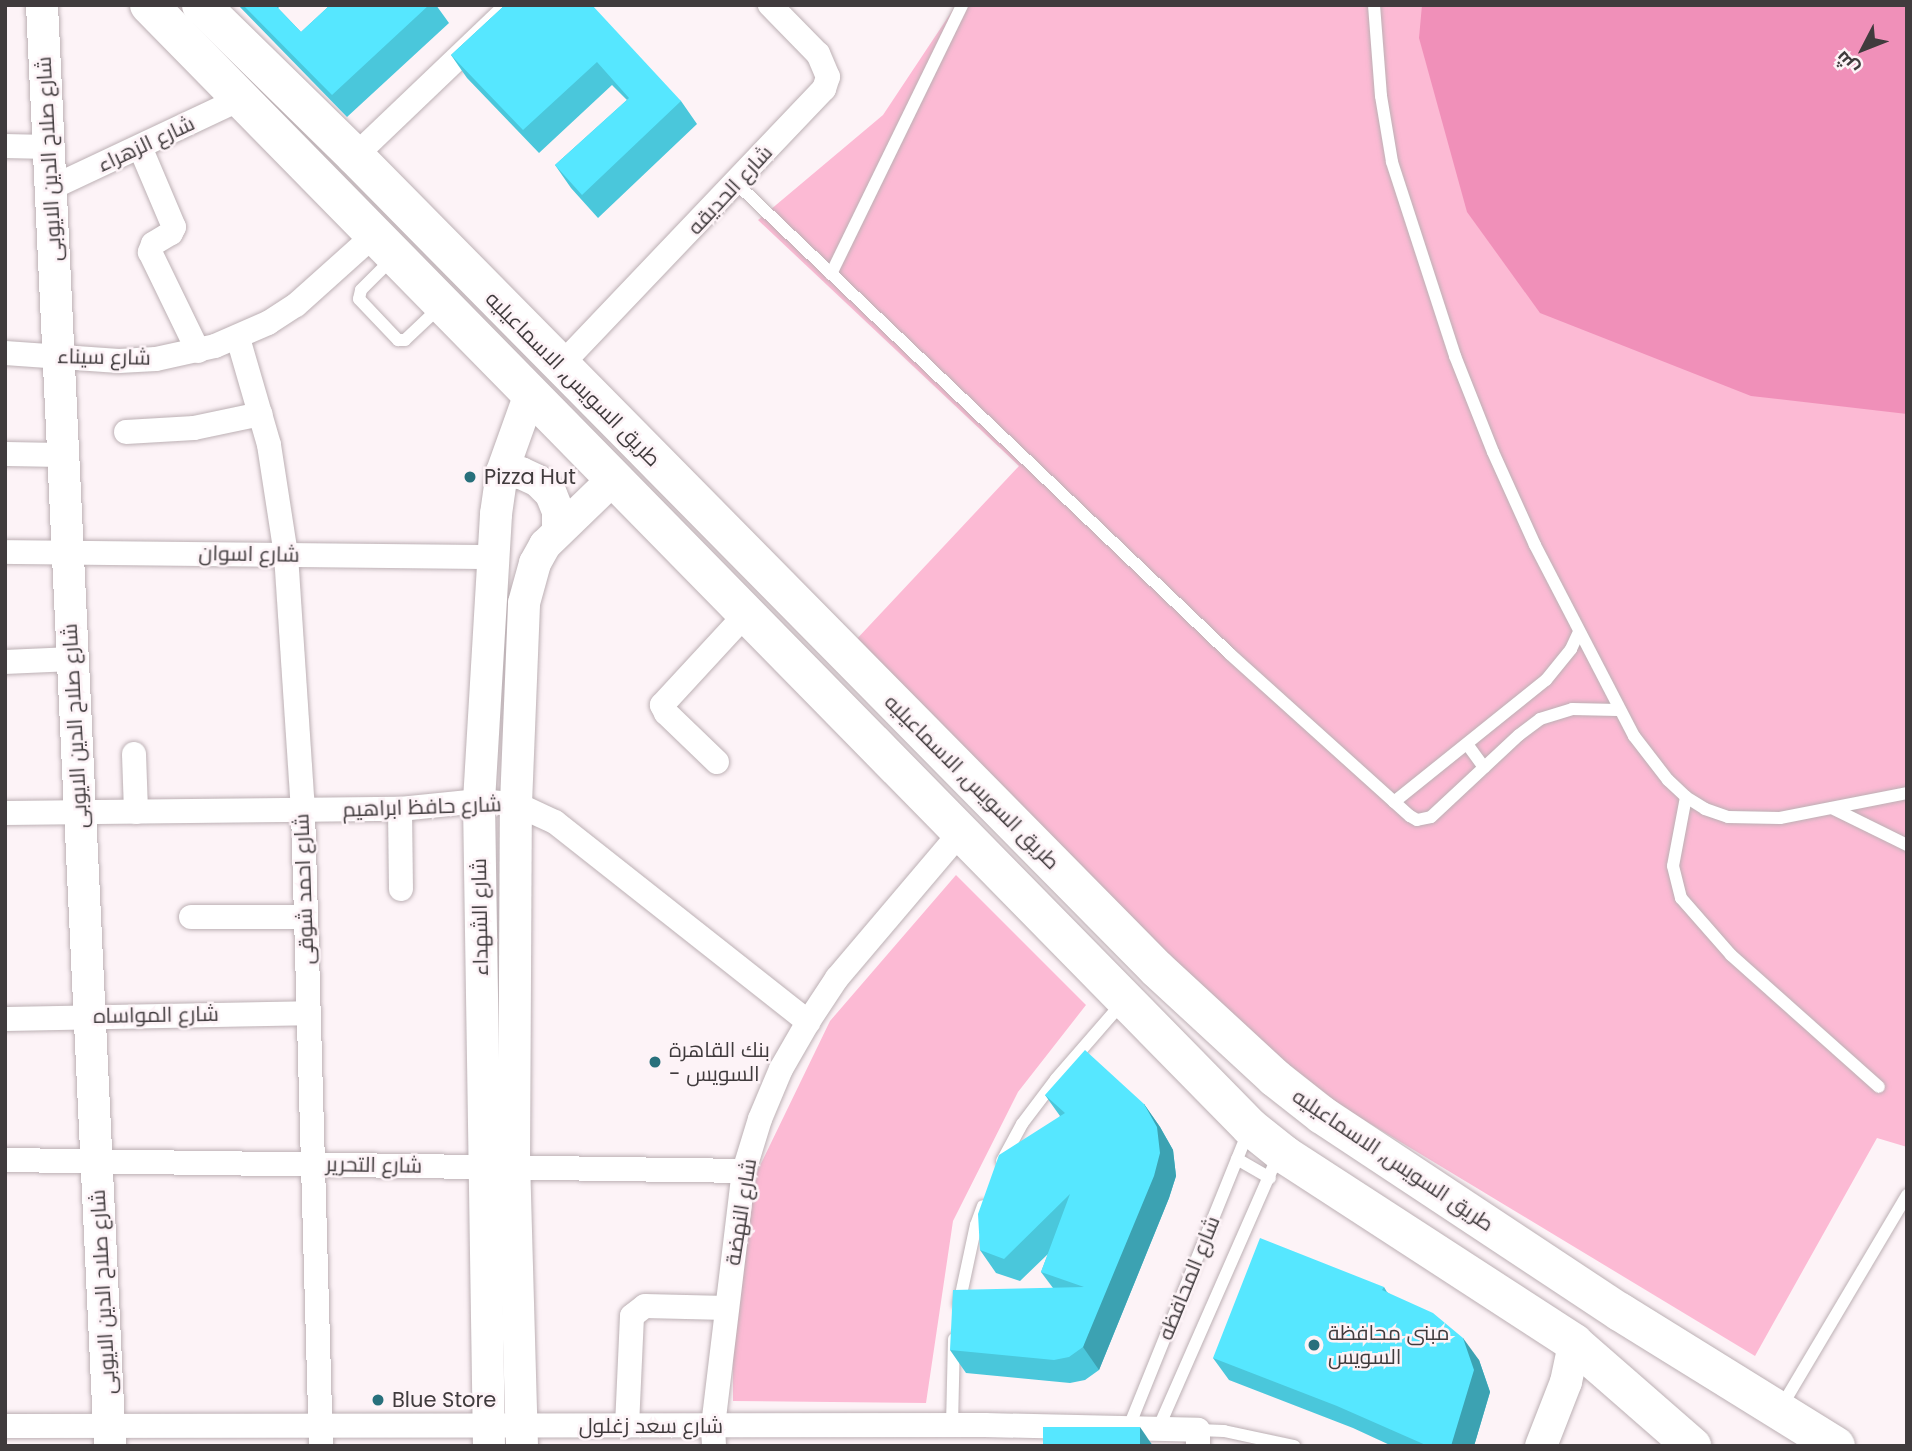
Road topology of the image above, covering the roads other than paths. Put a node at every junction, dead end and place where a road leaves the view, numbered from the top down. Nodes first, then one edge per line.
1 (42, 5) edge
2 (149, 5) edge
3 (201, 5) edge
4 (513, 5) edge
5 (769, 5) edge
6 (962, 5) edge
7 (1374, 5) edge
8 (240, 99) junction
9 (5, 146) edge
10 (49, 147) junction
11 (140, 147) junction
12 (355, 156) junction
13 (737, 184) junction
14 (51, 188) junction
15 (384, 245) junction
16 (831, 274) junction
17 (442, 305) junction
18 (238, 338) junction
19 (198, 351) junction
20 (5, 354) edge
21 (59, 357) junction
22 (560, 366) junction
23 (530, 394) junction
24 (261, 414) junction
25 (126, 432) dead end
26 (5, 454) edge
27 (63, 455) junction
28 (502, 472) junction
29 (613, 479) junction
30 (558, 530) junction
31 (5, 552) edge
32 (67, 552) junction
33 (286, 555) junction
34 (493, 557) junction
35 (746, 614) junction
36 (1579, 632) junction
37 (72, 659) junction
38 (5, 662) edge
39 (1527, 697) junction
40 (1618, 710) junction
41 (1540, 719) junction
42 (1467, 744) junction
43 (134, 754) dead end
44 (716, 762) dead end
45 (1484, 767) junction
46 (1907, 793) edge
47 (1686, 796) junction
48 (479, 802) junction
49 (1394, 802) junction
50 (516, 804) junction
51 (1832, 808) junction
52 (400, 809) junction
53 (303, 811) junction
54 (79, 812) junction
55 (136, 812) junction
56 (5, 813) edge
57 (960, 833) junction
58 (1907, 845) edge
59 (401, 889) dead end
60 (191, 917) dead end
61 (305, 917) junction
62 (1124, 1000) junction
63 (308, 1013) junction
64 (89, 1016) junction
65 (5, 1019) edge
66 (807, 1022) junction
67 (1275, 1078) junction
68 (1879, 1087) dead end
69 (1322, 1115) junction
70 (1243, 1135) junction
71 (5, 1160) edge
72 (96, 1162) junction
73 (311, 1164) junction
74 (1282, 1164) junction
75 (499, 1167) junction
76 (744, 1171) junction
77 (996, 1173) edge
78 (1907, 1195) edge
79 (986, 1199) edge
80 (727, 1308) junction
81 (1574, 1343) junction
82 (1779, 1412) junction
83 (5, 1426) edge
84 (627, 1426) junction
85 (952, 1426) junction
86 (1128, 1429) junction
87 (1158, 1430) junction
88 (489, 1435) edge
89 (522, 1435) edge
90 (110, 1436) edge
91 (321, 1436) edge
92 (714, 1436) edge
93 (1198, 1438) edge
94 (1294, 1446) edge
95 (1541, 1446) edge
96 (1692, 1446) edge
97 (1836, 1446) edge

1 - 10 street, شارع صلاح الدين الايوبى
2 - 8 main road, طريق السويس, الاسماعيليه
3 - 12 main road, طريق السويس, الاسماعيليه
4 - 12 street
5 - 13 street, شارع الحديقه
6 - 16 lane
7 - 36 lane
8 - 11 street, شارع الزهراء
8 - 15 main road, طريق السويس, الاسماعيليه
9 - 10 street
10 - 14 street, شارع صلاح الدين الايوبى
11 - 14 street, شارع الزهراء
11 - 19 street
12 - 22 main road, طريق السويس, الاسماعيليه
13 - 16 lane
13 - 22 street, شارع الحديقه
14 - 21 street, شارع صلاح الدين الايوبى
15 - 17 main road, طريق السويس, الاسماعيليه
15 - 17 lane
15 - 18 street, شارع سيناء
16 - 49 lane
17 - 23 main road, طريق السويس, الاسماعيليه
18 - 19 street, شارع سيناء
18 - 24 street, شارع احمد شوقى
19 - 21 street, شارع سيناء
20 - 21 street, شارع سيناء
21 - 27 street, شارع صلاح الدين الايوبى
22 - 67 main road, طريق السويس, الاسماعيليه
23 - 28 street, شارع الشهداء
23 - 29 main road, طريق السويس, الاسماعيليه
24 - 25 street
24 - 33 street, شارع احمد شوقى
26 - 27 street
27 - 32 street, شارع صلاح الدين الايوبى
28 - 30 street
28 - 34 street, شارع الشهداء
29 - 30 street, شارع الشهداء
29 - 35 main road, طريق السويس, الاسماعيليه
30 - 50 street, شارع الشهداء
31 - 32 street, شارع اسوان
32 - 33 street, شارع اسوان
32 - 37 street, شارع صلاح الدين الايوبى
33 - 34 street, شارع اسوان
33 - 53 street, شارع احمد شوقى
34 - 48 street, شارع الشهداء
35 - 44 street
35 - 57 main road, طريق السويس, الاسماعيليه
36 - 39 lane
36 - 40 lane
37 - 38 street
37 - 54 street, شارع صلاح الدين الايوبى
39 - 41 lane
39 - 42 lane
40 - 41 lane
40 - 47 lane
41 - 45 lane
42 - 45 lane
42 - 49 lane
43 - 55 street
45 - 49 lane
46 - 51 lane
47 - 51 lane
47 - 68 lane
48 - 50 street, شارع حافظ ابراهيم
48 - 52 street, شارع حافظ ابراهيم
48 - 75 street, شارع الشهداء
50 - 66 street, شارع حافظ ابراهيم
50 - 75 street, شارع الشهداء
51 - 58 lane
52 - 53 street, شارع حافظ ابراهيم
52 - 59 street
53 - 55 street, شارع حافظ ابراهيم
53 - 61 street, شارع احمد شوقى
54 - 55 street, شارع حافظ ابراهيم
54 - 56 street, شارع حافظ ابراهيم
54 - 64 street, شارع صلاح الدين الايوبى
57 - 62 main road, طريق السويس, الاسماعيليه
57 - 66 street, شارع النهضة
60 - 61 street
61 - 63 street, شارع احمد شوقى
62 - 70 main road, طريق السويس, الاسماعيليه
62 - 77 lane
63 - 64 street, شارع المواساه
63 - 73 street, شارع احمد شوقى
64 - 65 street, شارع المواساه
64 - 72 street, شارع صلاح الدين الايوبى
66 - 76 street, شارع النهضة
67 - 69 main road, طريق السويس, الاسماعيليه
67 - 70 main road
69 - 74 main road
69 - 82 main road, طريق السويس, الاسماعيليه
70 - 74 main road, طريق السويس, الاسماعيليه
70 - 86 lane, شارع المحافظه
71 - 72 street, شارع التحرير
72 - 73 street, شارع التحرير
72 - 90 street, شارع صلاح الدين الايوبى
73 - 75 street, شارع التحرير
73 - 91 street, شارع احمد شوقى
74 - 81 main road, طريق السويس, الاسماعيليه
74 - 87 lane
75 - 76 street, شارع التحرير
75 - 88 street, شارع الشهداء
75 - 89 street, شارع الشهداء
76 - 80 street, شارع النهضة
78 - 82 lane
79 - 85 lane
80 - 84 street
80 - 92 street, شارع النهضة
81 - 95 street
81 - 96 main road, طريق السويس, الاسماعيليه
82 - 97 main road, طريق السويس, الاسماعيليه
83 - 90 street, شارع سعد زغلول
84 - 89 street, شارع سعد زغلول
84 - 92 street, شارع سعد زغلول
85 - 86 street, شارع سعد زغلول
85 - 92 street, شارع سعد زغلول
86 - 87 street, شارع سعد زغلول
87 - 93 street, شارع سعد زغلول
88 - 89 street, شارع سعد زغلول
88 - 91 street, شارع سعد زغلول
90 - 91 street, شارع سعد زغلول
93 - 94 lane, شارع سعد زغلول

